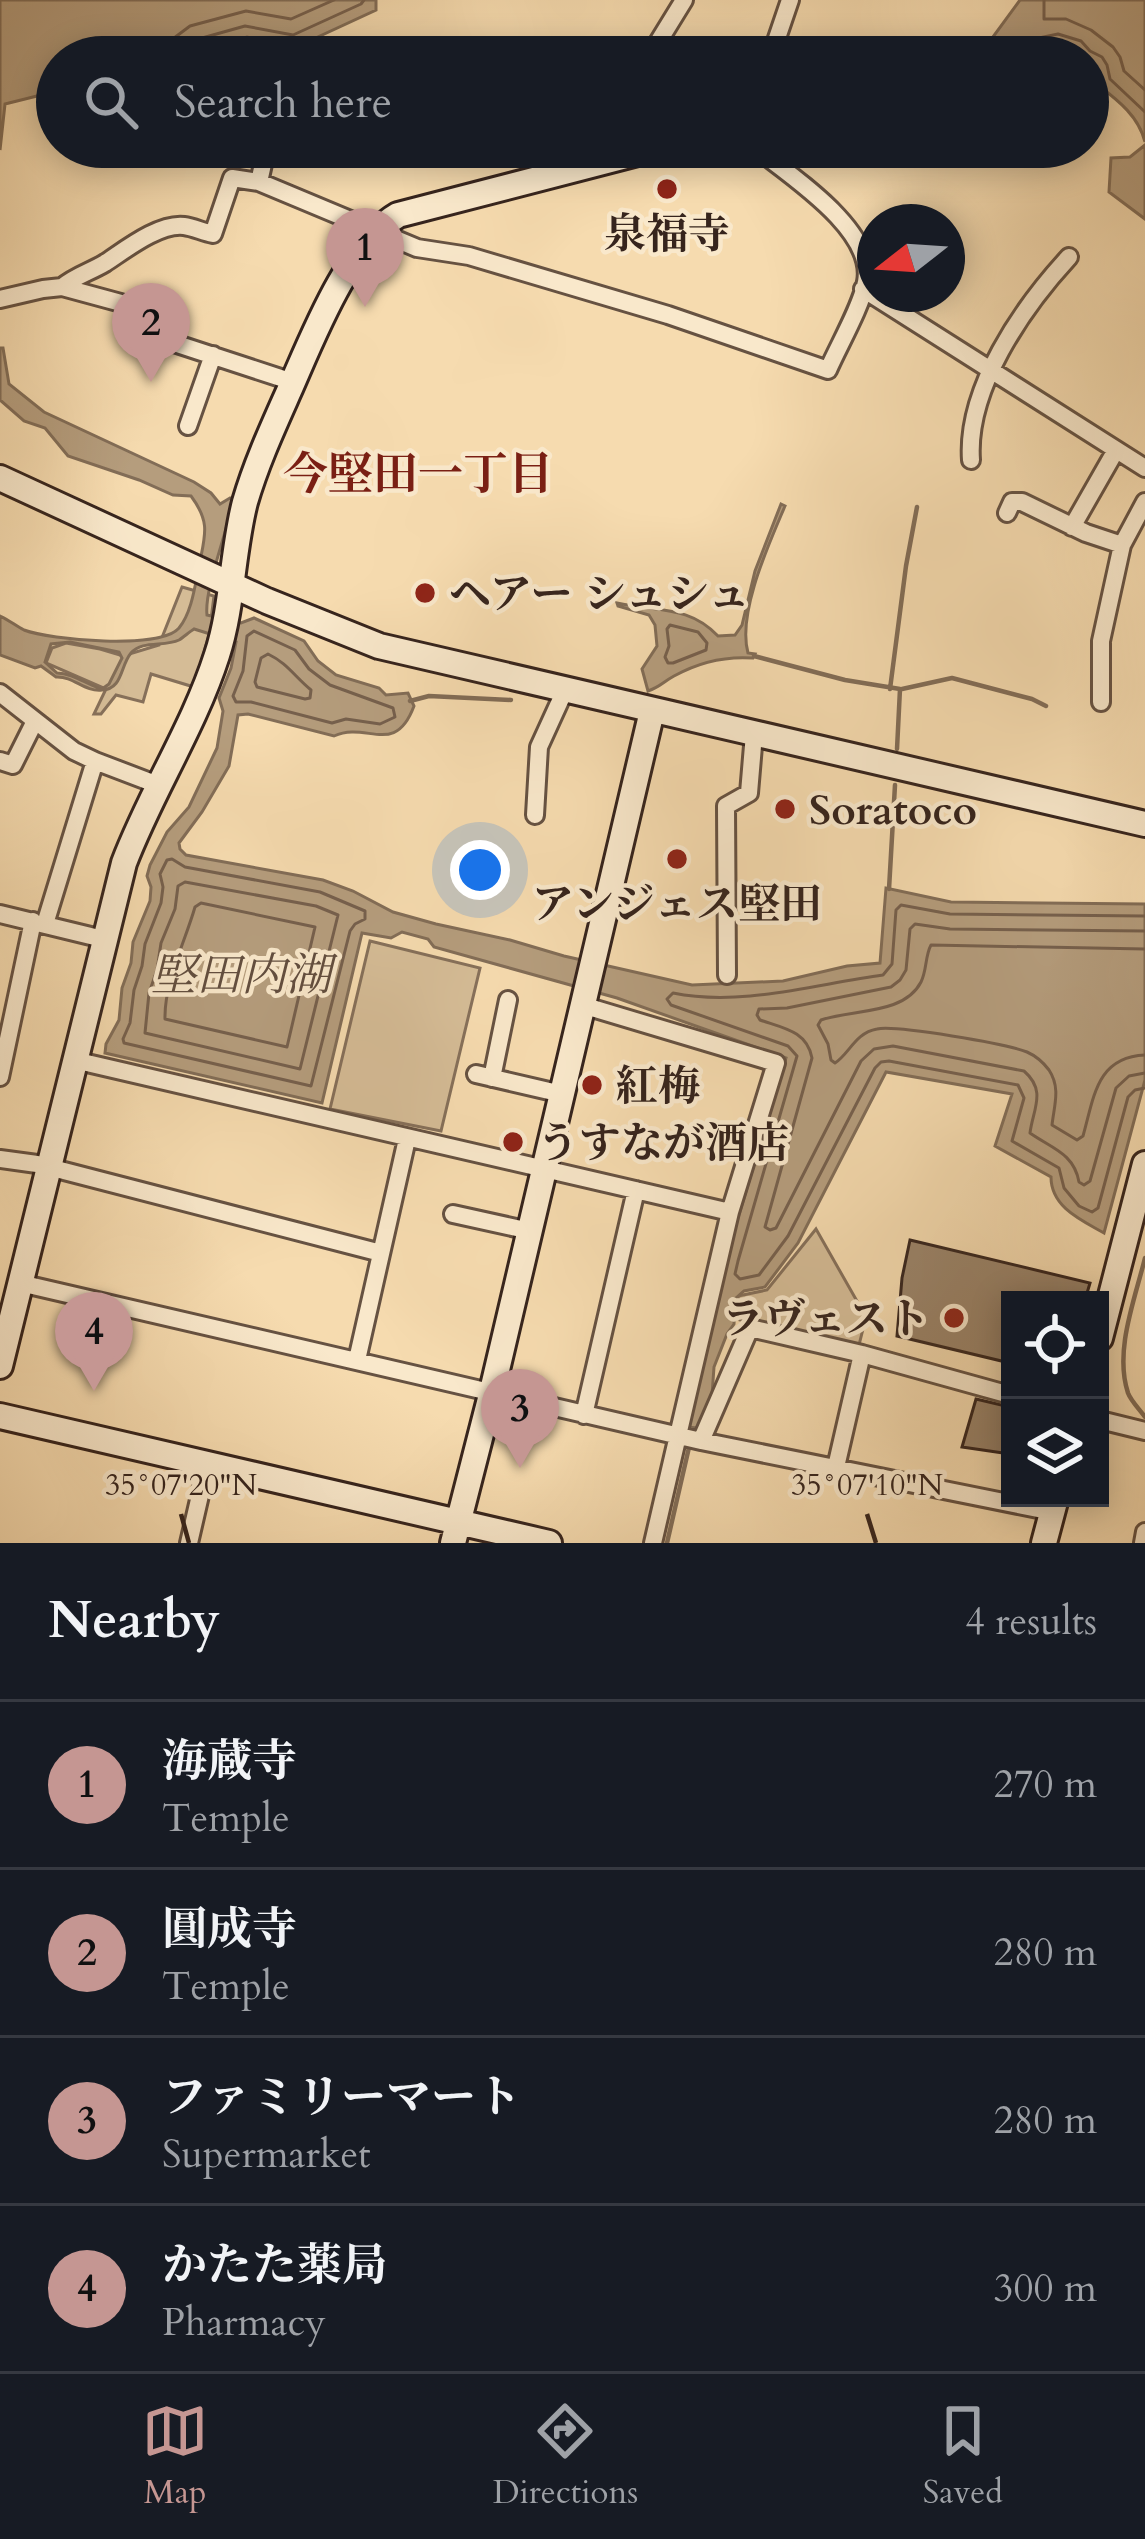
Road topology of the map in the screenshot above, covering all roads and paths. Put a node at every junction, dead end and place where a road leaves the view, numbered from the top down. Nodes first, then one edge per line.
1 (683, 0) edge
2 (790, 0) edge
3 (662, 36) edge
4 (778, 36) edge
5 (262, 168) edge
6 (580, 168) edge
7 (781, 168) edge
8 (259, 182) junction
9 (378, 231) junction
10 (857, 242) edge
11 (1069, 257) dead end
12 (62, 287) junction
13 (0, 299) edge
14 (857, 303) edge
15 (899, 312) edge
16 (213, 355) junction
17 (991, 370) junction
18 (293, 382) junction
19 (188, 426) dead end
20 (1116, 450) junction
21 (971, 460) dead end
22 (1145, 468) edge
23 (0, 478) edge
24 (1145, 502) edge
25 (1007, 513) dead end
26 (1072, 527) junction
27 (1123, 545) junction
28 (214, 578) junction
29 (565, 690) junction
30 (0, 694) edge
31 (1101, 702) dead end
32 (652, 711) junction
33 (34, 721) junction
34 (754, 734) junction
35 (0, 761) edge
36 (95, 761) junction
37 (158, 785) junction
38 (535, 815) dead end
39 (1145, 824) edge
40 (0, 914) edge
41 (39, 922) junction
42 (104, 939) junction
43 (727, 975) dead end
44 (584, 998) junction
45 (508, 1000) dead end
46 (74, 1060) junction
47 (0, 1077) edge
48 (562, 1094) junction
49 (407, 1139) junction
50 (0, 1159) edge
51 (1145, 1164) edge
52 (48, 1168) junction
53 (544, 1170) junction
54 (636, 1190) junction
55 (730, 1212) junction
56 (453, 1214) dead end
57 (530, 1231) junction
58 (381, 1253) junction
59 (20, 1283) junction
60 (1109, 1303) edge
61 (862, 1354) junction
62 (357, 1360) junction
63 (0, 1366) edge
64 (492, 1391) junction
65 (1001, 1393) edge
66 (584, 1415) junction
67 (0, 1416) edge
68 (1109, 1422) edge
69 (1145, 1431) edge
70 (677, 1436) junction
71 (701, 1441) junction
72 (207, 1465) junction
73 (836, 1468) junction
74 (1001, 1496) edge
75 (1053, 1507) edge
76 (456, 1532) edge
77 (1145, 1532) edge
78 (189, 1543) edge
79 (549, 1543) edge
80 (653, 1543) edge
81 (1044, 1543) edge
82 (1143, 1543) edge

1 - 3 street
2 - 4 street
5 - 8 street
6 - 9 street
7 - 10 street
8 - 9 street
8 - 12 street
9 - 14 street
9 - 18 street
11 - 17 street
12 - 13 street
12 - 16 street
15 - 17 street
16 - 18 street
16 - 19 street
17 - 20 street
17 - 21 street
18 - 28 street
20 - 22 street
20 - 26 street
23 - 28 street
24 - 27 street
25 - 26 street
26 - 27 street
27 - 31 street
28 - 29 street
28 - 37 street
29 - 32 street
29 - 38 street
30 - 33 street
32 - 34 street
32 - 44 street
33 - 35 street
33 - 36 street
34 - 39 street
34 - 43 street
36 - 37 street
36 - 41 street
37 - 42 street
40 - 41 street
41 - 42 street
41 - 47 street
42 - 46 street
44 - 48 street
44 - 55 street
45 - 48 street
46 - 49 street
46 - 52 street
48 - 53 street
49 - 53 street
49 - 58 street
50 - 52 street
51 - 60 street
52 - 58 street
52 - 59 street
53 - 54 street
53 - 57 street
54 - 55 street
54 - 66 street
55 - 70 street
56 - 57 street
57 - 64 street
58 - 62 street
59 - 62 street
59 - 63 street
61 - 65 street
61 - 71 street
61 - 73 street
62 - 64 street
64 - 66 street
64 - 76 street
66 - 70 street
67 - 72 street
68 - 69 street
70 - 71 street
70 - 80 street
71 - 73 street
72 - 76 street
72 - 78 street
73 - 74 street
75 - 81 street
76 - 79 street
77 - 82 street

